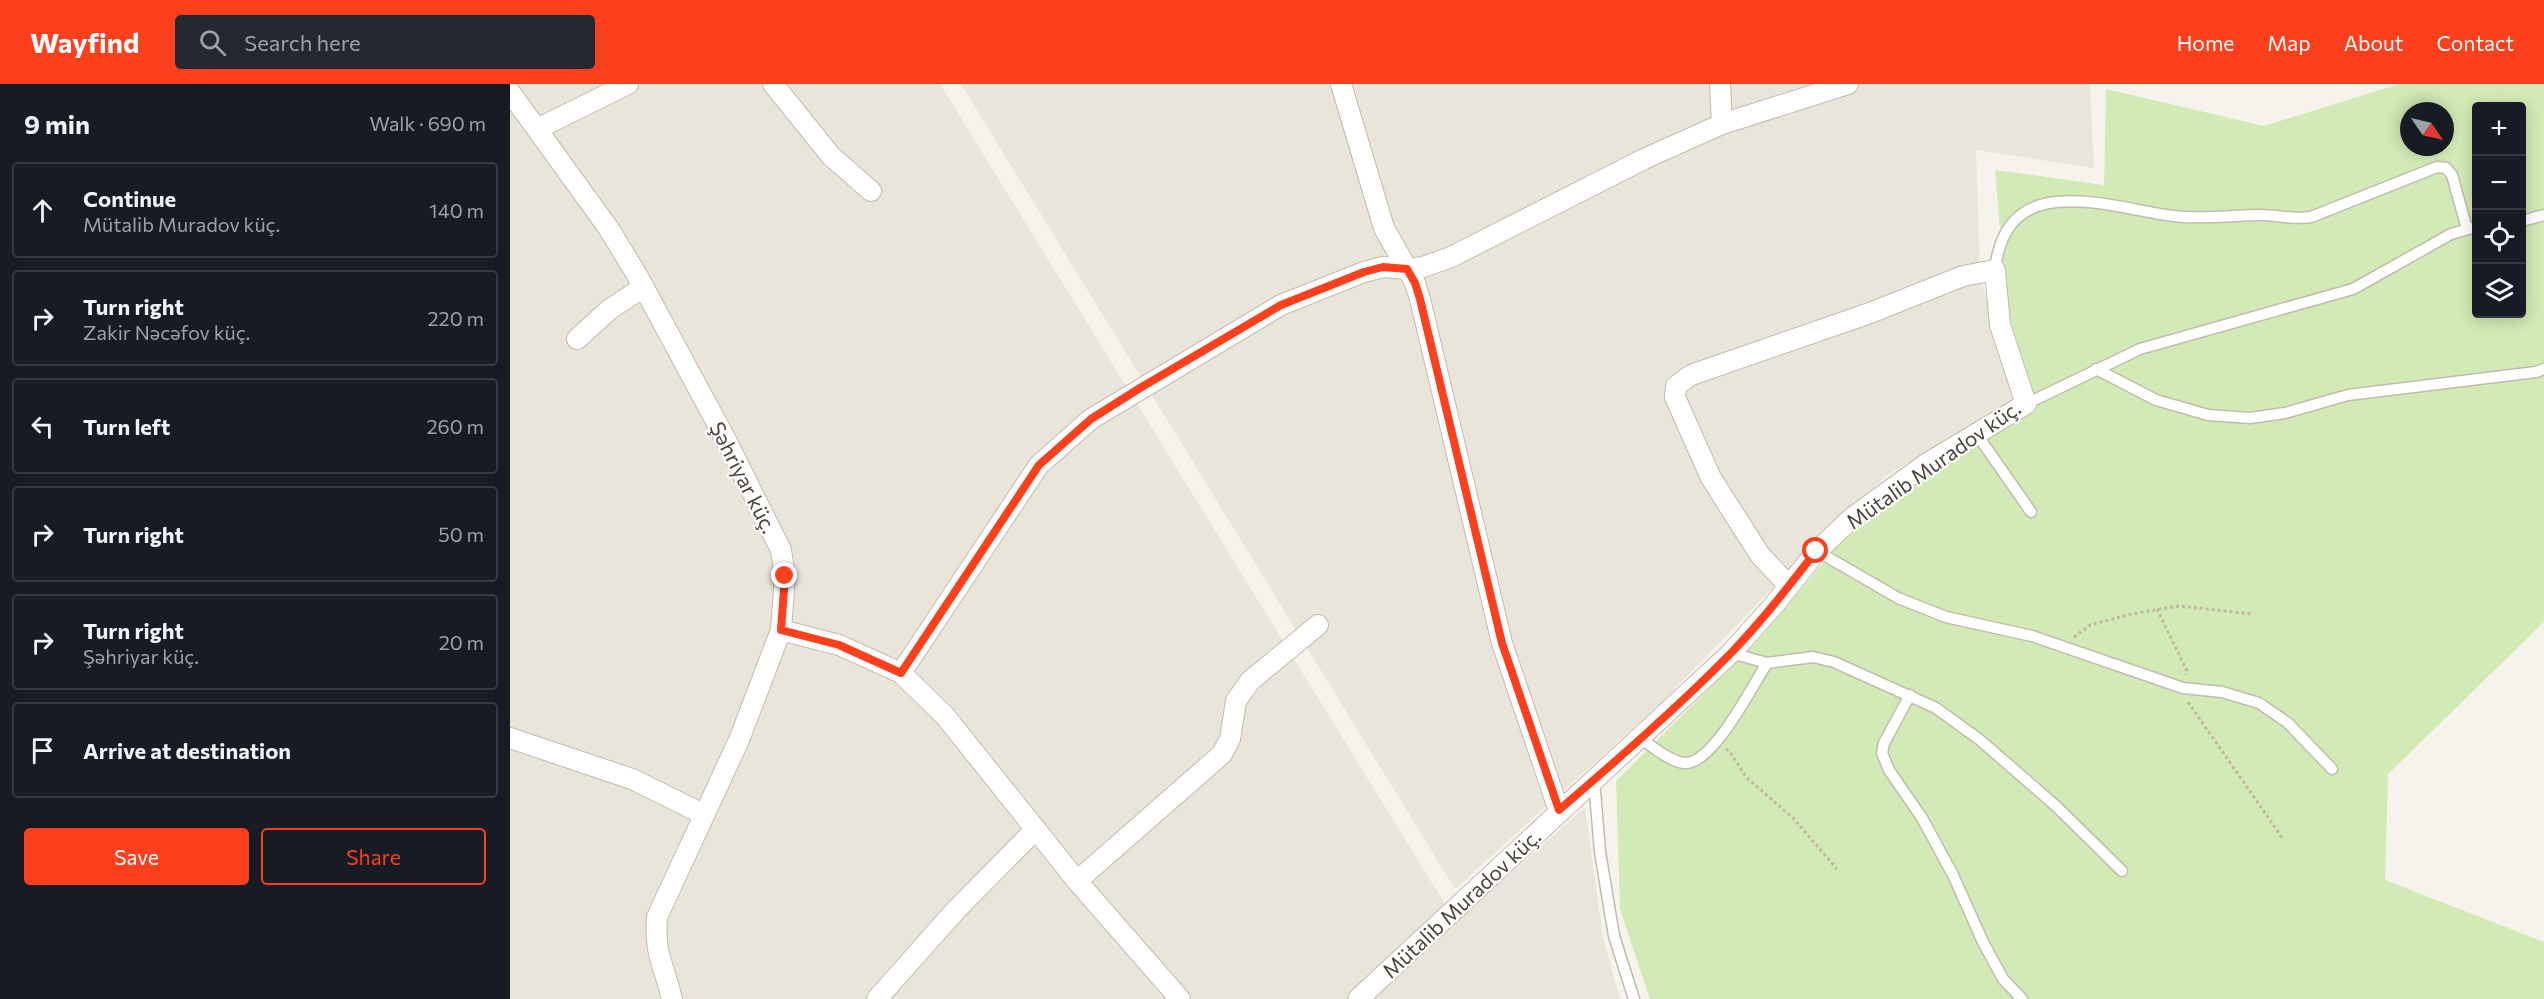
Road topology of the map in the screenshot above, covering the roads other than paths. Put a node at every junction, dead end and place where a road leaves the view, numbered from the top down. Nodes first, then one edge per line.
1 (628, 84) edge
2 (773, 84) edge
3 (1341, 84) edge
4 (1720, 84) edge
5 (1848, 84) edge
6 (510, 92) edge
7 (1722, 124) junction
8 (537, 129) junction
9 (871, 191) dead end
10 (2544, 215) edge
11 (2526, 220) edge
12 (2472, 228) edge
13 (1407, 269) junction
14 (1995, 270) junction
15 (644, 287) junction
16 (577, 339) dead end
17 (2096, 369) junction
18 (2544, 369) edge
19 (2026, 404) junction
20 (1976, 433) junction
21 (2031, 512) dead end
22 (1816, 551) junction
23 (1789, 586) junction
24 (1318, 625) dead end
25 (781, 630) junction
26 (1731, 653) junction
27 (1767, 663) junction
28 (901, 673) junction
29 (1910, 695) junction
30 (510, 738) edge
31 (1640, 738) junction
32 (2332, 768) dead end
33 (1594, 780) junction
34 (1559, 810) junction
35 (703, 814) junction
36 (1036, 830) junction
37 (2122, 871) dead end
38 (1077, 880) junction
39 (672, 999) edge
40 (877, 999) edge
41 (1180, 999) edge
42 (1358, 999) edge
43 (1634, 999) edge
44 (2022, 999) edge

1 - 8 street
2 - 9 street
3 - 13 street
4 - 7 street
5 - 7 street
6 - 8 street, Şəhriyar küç.
7 - 13 street
8 - 15 street, Şəhriyar küç.
10 - 11 lane
12 - 14 lane
12 - 17 lane
13 - 28 street
13 - 34 street
14 - 19 street, Mütalib Muradov küç.
14 - 23 street
15 - 16 street
15 - 25 street, Şəhriyar küç.
17 - 18 lane
17 - 19 lane
19 - 20 street, Mütalib Muradov küç.
20 - 21 lane
20 - 22 street, Mütalib Muradov küç.
22 - 23 street, Mütalib Muradov küç.
22 - 32 lane
23 - 26 street, Mütalib Muradov küç.
24 - 38 street
25 - 28 street
25 - 35 street, Şəhriyar küç.
26 - 27 lane
26 - 31 street, Mütalib Muradov küç.
27 - 29 lane
27 - 31 lane
28 - 36 street
29 - 37 lane
29 - 44 lane
30 - 35 street
31 - 33 street, Mütalib Muradov küç.
33 - 34 street, Mütalib Muradov küç.
33 - 43 lane
34 - 42 street, Mütalib Muradov küç.
35 - 39 street, Şəhriyar küç.
36 - 38 street
36 - 40 street
38 - 41 street

